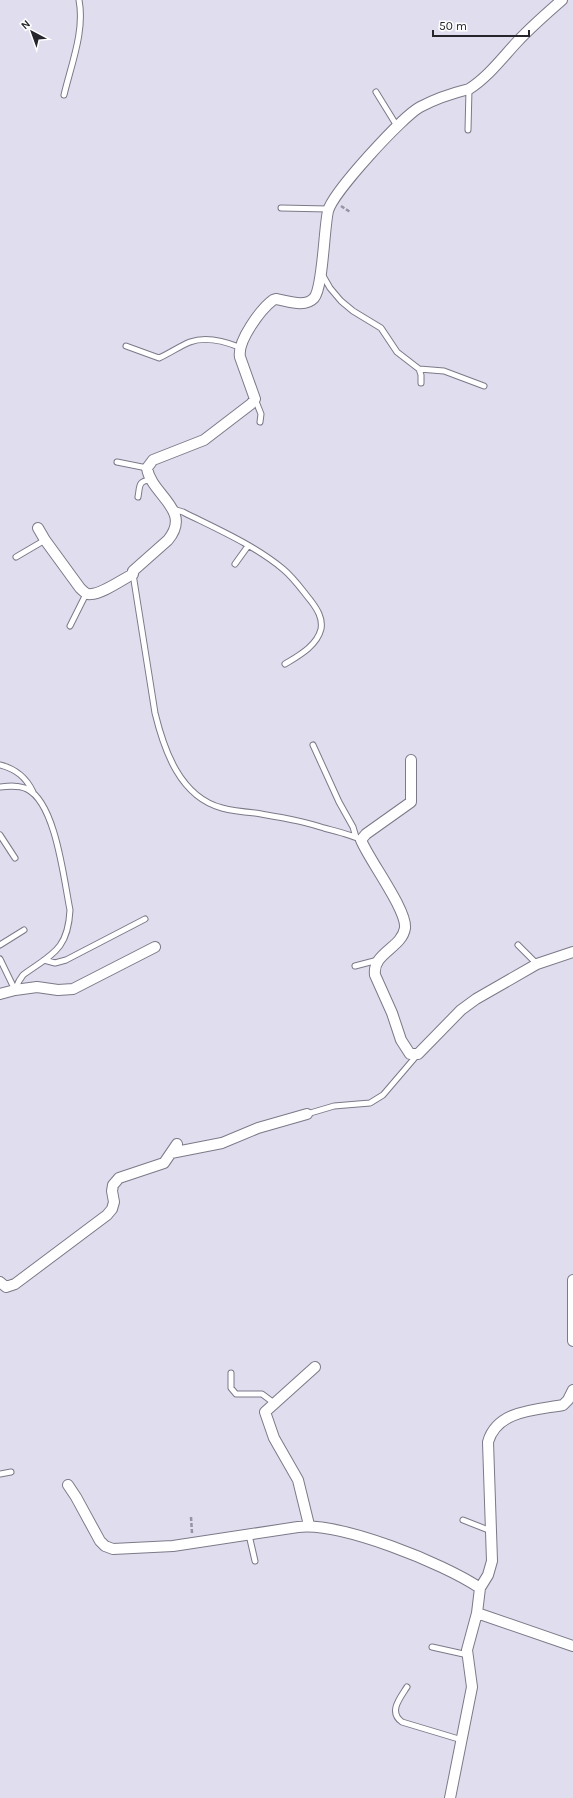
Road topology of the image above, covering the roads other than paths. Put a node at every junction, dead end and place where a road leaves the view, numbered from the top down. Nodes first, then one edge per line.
1 (80, 0) edge
2 (562, 0) edge
3 (469, 89) junction
4 (376, 92) dead end
5 (64, 95) dead end
6 (397, 126) junction
7 (468, 130) dead end
8 (281, 208) dead end
9 (328, 209) junction
10 (321, 272) junction
11 (126, 346) dead end
12 (239, 347) junction
13 (419, 369) junction
14 (421, 383) dead end
15 (484, 386) dead end
16 (255, 399) junction
17 (260, 422) dead end
18 (117, 462) dead end
19 (147, 468) junction
20 (150, 480) junction
21 (138, 496) dead end
22 (173, 509) junction
23 (38, 528) dead end
24 (45, 540) junction
25 (248, 546) junction
26 (16, 557) dead end
27 (235, 564) dead end
28 (133, 574) junction
29 (86, 594) junction
30 (70, 626) dead end
31 (285, 664) dead end
32 (314, 746) dead end
33 (411, 760) dead end
34 (0, 765) edge
35 (0, 787) edge
36 (34, 793) junction
37 (0, 835) edge
38 (358, 838) junction
39 (15, 858) dead end
40 (145, 919) dead end
41 (24, 930) dead end
42 (0, 945) edge
43 (518, 945) dead end
44 (155, 948) dead end
45 (573, 952) edge
46 (0, 960) edge
47 (44, 960) junction
48 (378, 960) junction
49 (537, 964) junction
50 (355, 966) dead end
51 (15, 990) junction
52 (0, 994) edge
53 (418, 1054) junction
54 (307, 1114) joint
55 (177, 1144) dead end
56 (171, 1154) junction
57 (573, 1280) edge
58 (0, 1282) edge
59 (573, 1341) edge
60 (315, 1367) dead end
61 (231, 1373) dead end
62 (573, 1390) edge
63 (274, 1403) junction
64 (11, 1472) dead end
65 (0, 1474) edge
66 (68, 1485) dead end
67 (463, 1520) dead end
68 (309, 1526) junction
69 (492, 1531) junction
70 (249, 1535) junction
71 (255, 1561) dead end
72 (480, 1588) junction
73 (477, 1613) junction
74 (573, 1646) edge
75 (432, 1647) dead end
76 (468, 1655) junction
77 (407, 1687) dead end
78 (462, 1740) junction
79 (450, 1798) edge

1 - 5 lane
2 - 3 street
3 - 6 street
3 - 7 lane
4 - 6 lane
6 - 9 street
8 - 9 lane
9 - 10 street
10 - 12 street
10 - 13 lane
11 - 12 lane
12 - 16 street
13 - 14 lane
13 - 15 lane
16 - 17 lane
16 - 19 street
18 - 19 lane
19 - 20 street
20 - 21 lane
20 - 22 street
22 - 25 lane
22 - 28 street
23 - 24 street
24 - 26 lane
24 - 29 street
25 - 27 lane
25 - 31 lane
28 - 29 street
28 - 38 lane
29 - 30 lane
32 - 38 lane
33 - 38 street
34 - 36 lane
35 - 36 lane
36 - 47 lane
37 - 39 lane
38 - 48 street
40 - 47 lane
41 - 42 lane
43 - 49 lane
44 - 51 street
45 - 49 street
46 - 51 lane
47 - 51 lane
48 - 50 lane
48 - 53 street
49 - 53 street
51 - 52 street
53 - 54 lane
54 - 56 street
55 - 56 street
56 - 58 street
57 - 59 street
60 - 63 street
61 - 63 lane
62 - 69 street
63 - 68 street
64 - 65 lane
66 - 70 street
67 - 69 lane
68 - 70 street
68 - 72 street
69 - 72 street
70 - 71 lane
72 - 73 street
73 - 74 street
73 - 76 street
75 - 76 lane
76 - 78 street
77 - 78 lane
78 - 79 street

